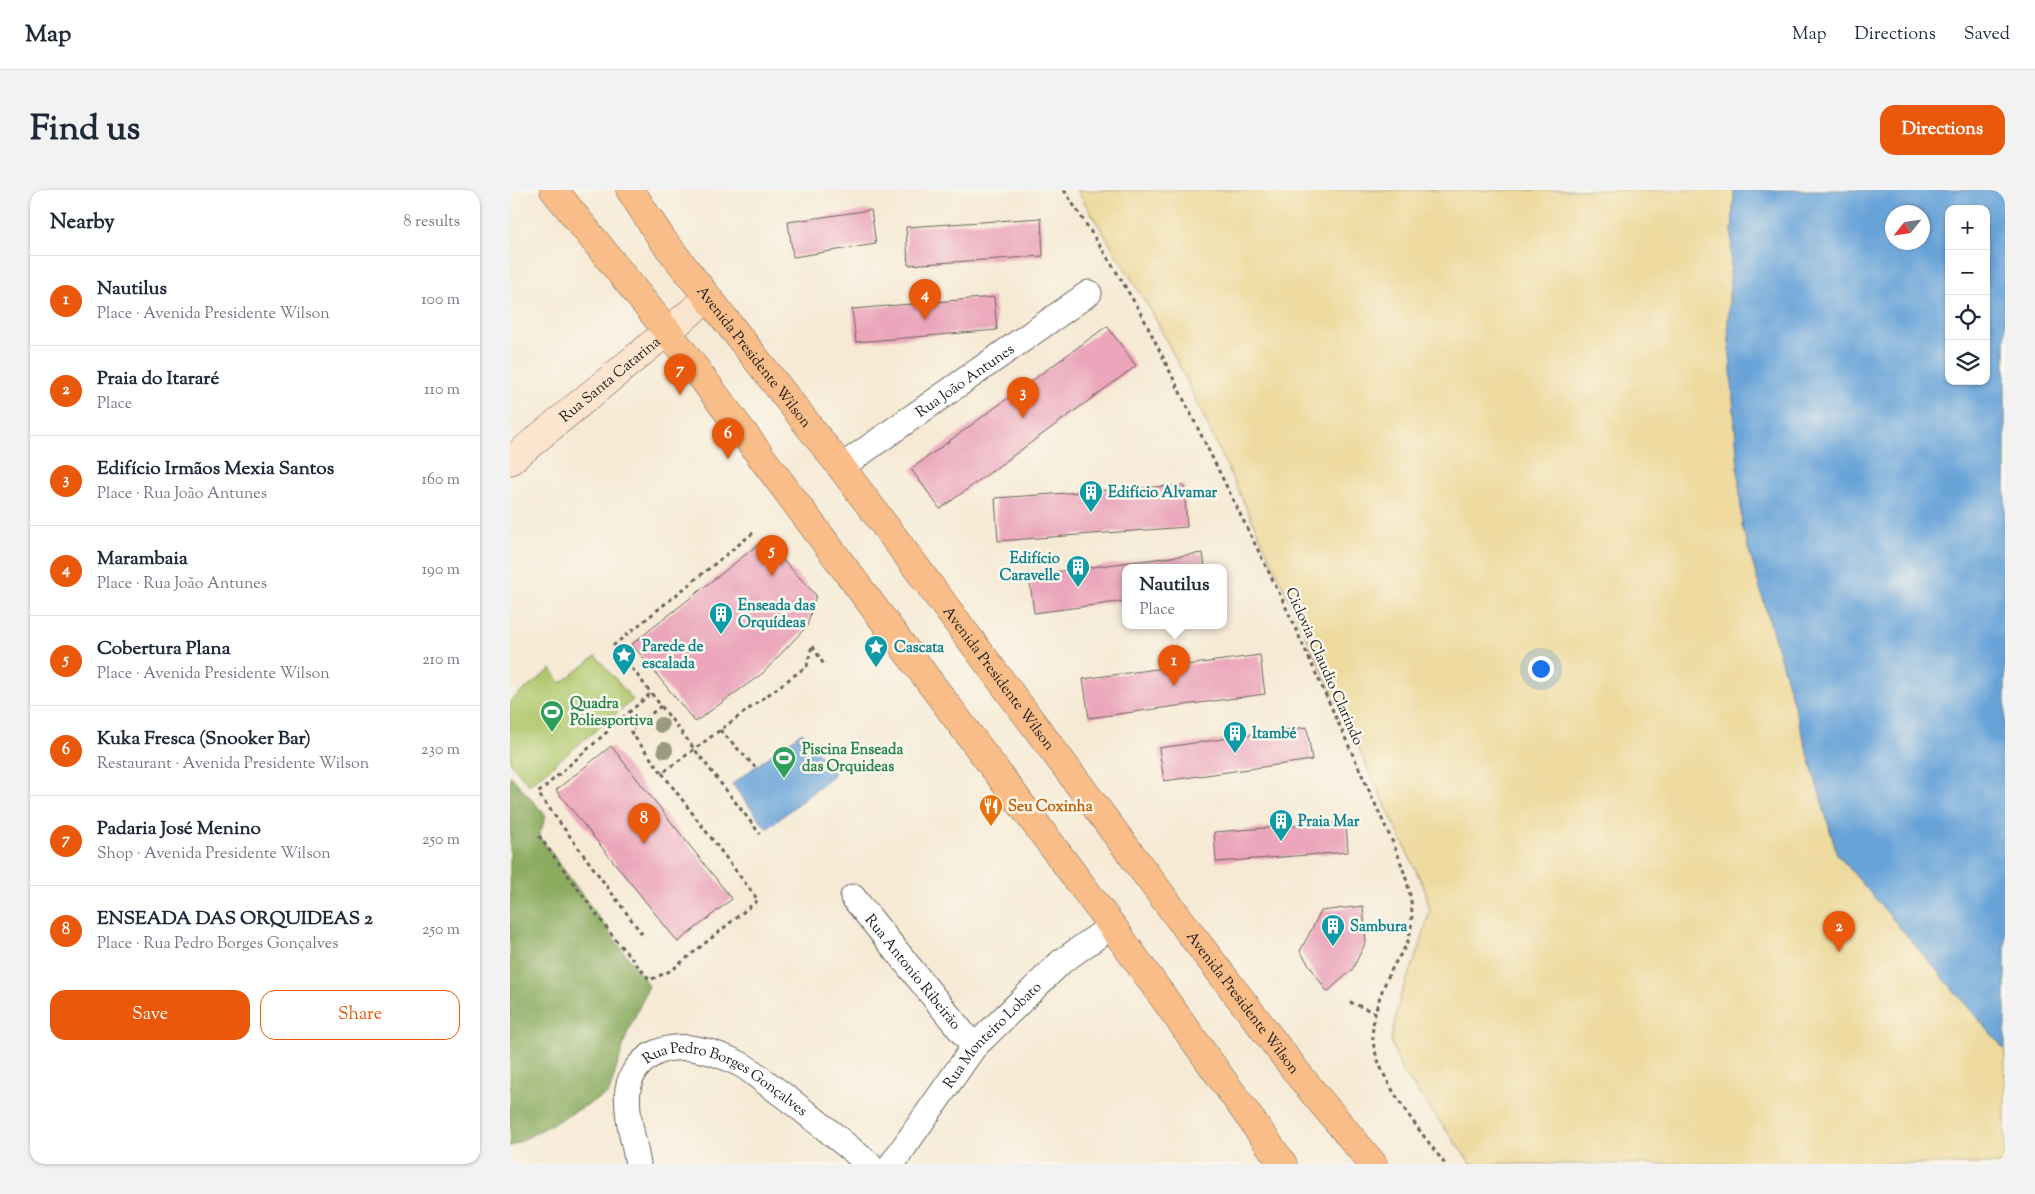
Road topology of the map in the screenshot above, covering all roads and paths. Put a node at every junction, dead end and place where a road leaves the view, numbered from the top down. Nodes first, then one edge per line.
1 (554, 190) edge
2 (630, 190) edge
3 (1064, 190) edge
4 (1088, 293) dead end
5 (708, 298) junction
6 (668, 332) junction
7 (510, 461) edge
8 (841, 468) junction
9 (753, 533) dead end
10 (824, 665) dead end
11 (651, 693) junction
12 (662, 706) junction
13 (720, 730) junction
14 (694, 748) junction
15 (755, 768) dead end
16 (662, 773) junction
17 (760, 834) dead end
18 (539, 836) dead end
19 (853, 897) dead end
20 (1112, 926) junction
21 (642, 934) dead end
22 (1350, 1002) dead end
23 (1376, 1013) junction
24 (974, 1047) junction
25 (638, 1164) edge
26 (869, 1164) edge
27 (892, 1164) edge
28 (1283, 1164) edge
29 (1373, 1164) edge
30 (1445, 1164) edge

1 - 6 main road
2 - 5 main road, Avenida Presidente Wilson
3 - 23 path, Ciclovia Claudio Clarindo
4 - 8 street, Rua João Antunes
5 - 6 street, Rua Santa Catarina
5 - 8 main road, Avenida Presidente Wilson
6 - 7 street, Rua Santa Catarina
6 - 20 main road
8 - 29 main road, Avenida Presidente Wilson
9 - 11 path
10 - 13 path
11 - 12 path
11 - 21 path
12 - 14 path
12 - 16 path
13 - 14 path
13 - 15 path
14 - 16 path
14 - 17 path
16 - 18 path
19 - 24 street, Rua Antonio Ribeirão
20 - 24 street, Rua Monteiro Lobato
20 - 28 main road
22 - 23 path
23 - 30 path, Ciclovia Claudio Clarindo
24 - 27 street, Rua Monteiro Lobato
25 - 26 street, Rua Pedro Borges Gonçalves

